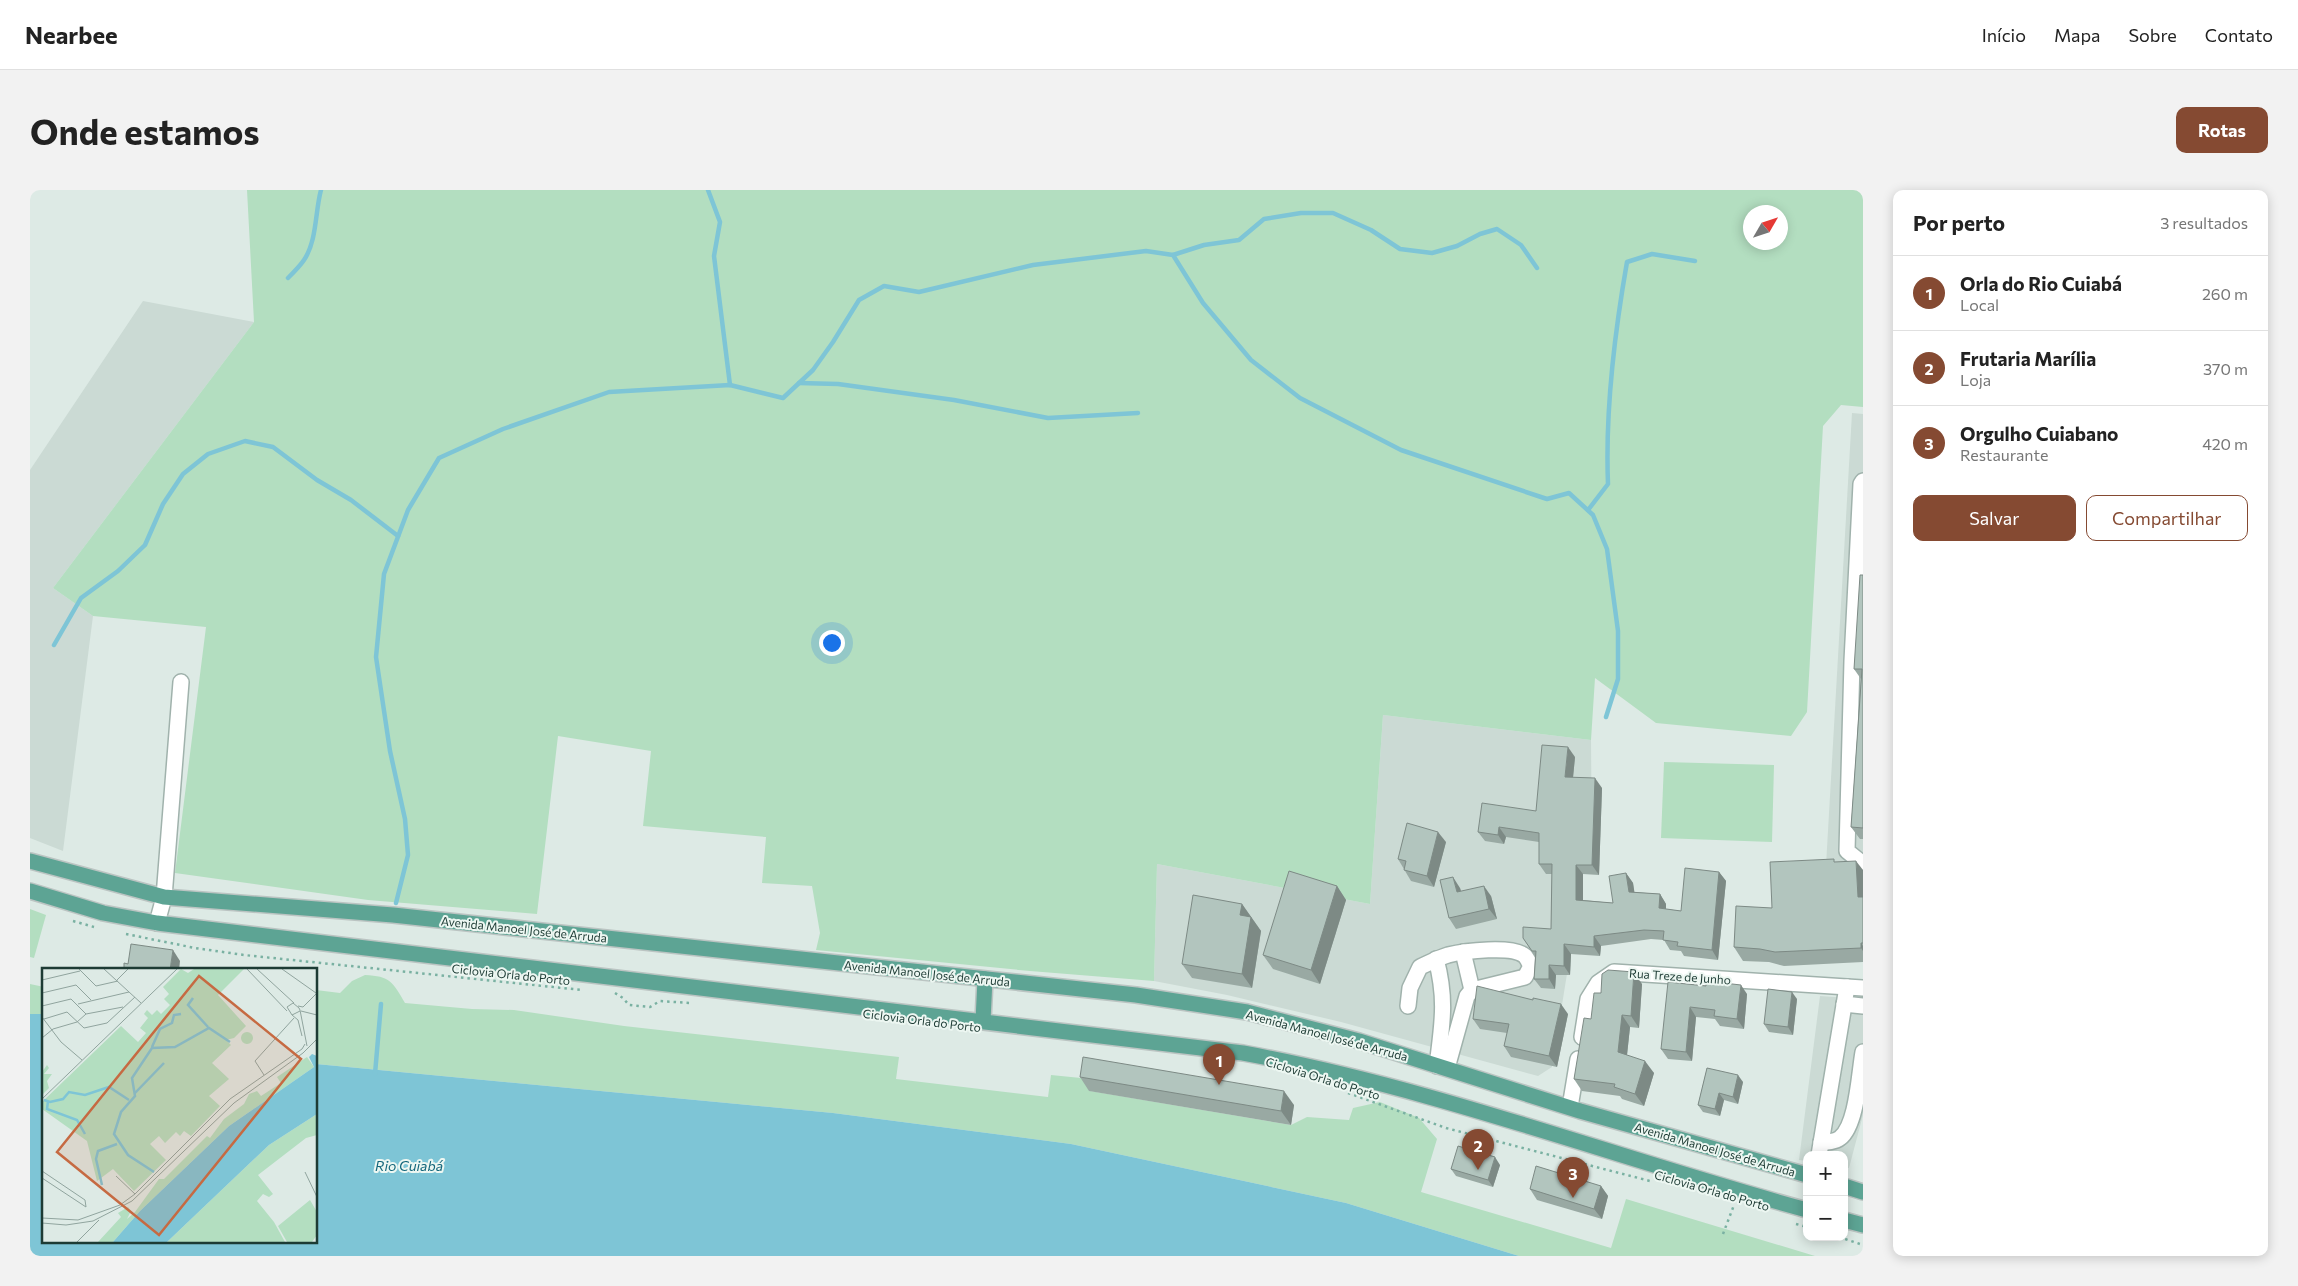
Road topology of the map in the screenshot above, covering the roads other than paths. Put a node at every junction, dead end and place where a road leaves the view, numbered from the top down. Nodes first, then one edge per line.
1 (1863, 481) edge
2 (1861, 520) edge
3 (181, 682) dead end
4 (30, 861) edge
5 (1863, 864) edge
6 (30, 891) edge
7 (164, 897) junction
8 (157, 923) junction
9 (1463, 952) junction
10 (1436, 960) junction
11 (985, 979) junction
12 (1847, 987) junction
13 (1863, 988) edge
14 (1472, 990) junction
15 (1844, 1004) junction
16 (1408, 1006) dead end
17 (1863, 1006) edge
18 (983, 1022) junction
19 (1863, 1052) edge
20 (1442, 1067) junction
21 (1570, 1107) junction
22 (1820, 1148) edge
23 (1803, 1175) edge
24 (1848, 1187) edge
25 (1863, 1192) edge
26 (1803, 1209) edge
27 (1848, 1221) edge
28 (1863, 1225) edge

1 - 2 street
2 - 5 street
3 - 7 street
4 - 7 main road, Avenida Manoel José de Arruda
6 - 8 main road
7 - 8 street
7 - 11 main road, Avenida Manoel José de Arruda
8 - 18 main road
9 - 10 street
9 - 14 street
9 - 14 street
10 - 16 street
10 - 20 street
11 - 18 main road
11 - 20 main road, Avenida Manoel José de Arruda
12 - 13 street, Rua Treze de Junho
12 - 15 street
12 - 21 street, Rua Treze de Junho
14 - 20 street
15 - 17 street
15 - 22 street
18 - 26 main road
19 - 22 street
20 - 21 main road, Avenida Manoel José de Arruda
21 - 23 main road, Avenida Manoel José de Arruda
24 - 25 main road
27 - 28 main road

